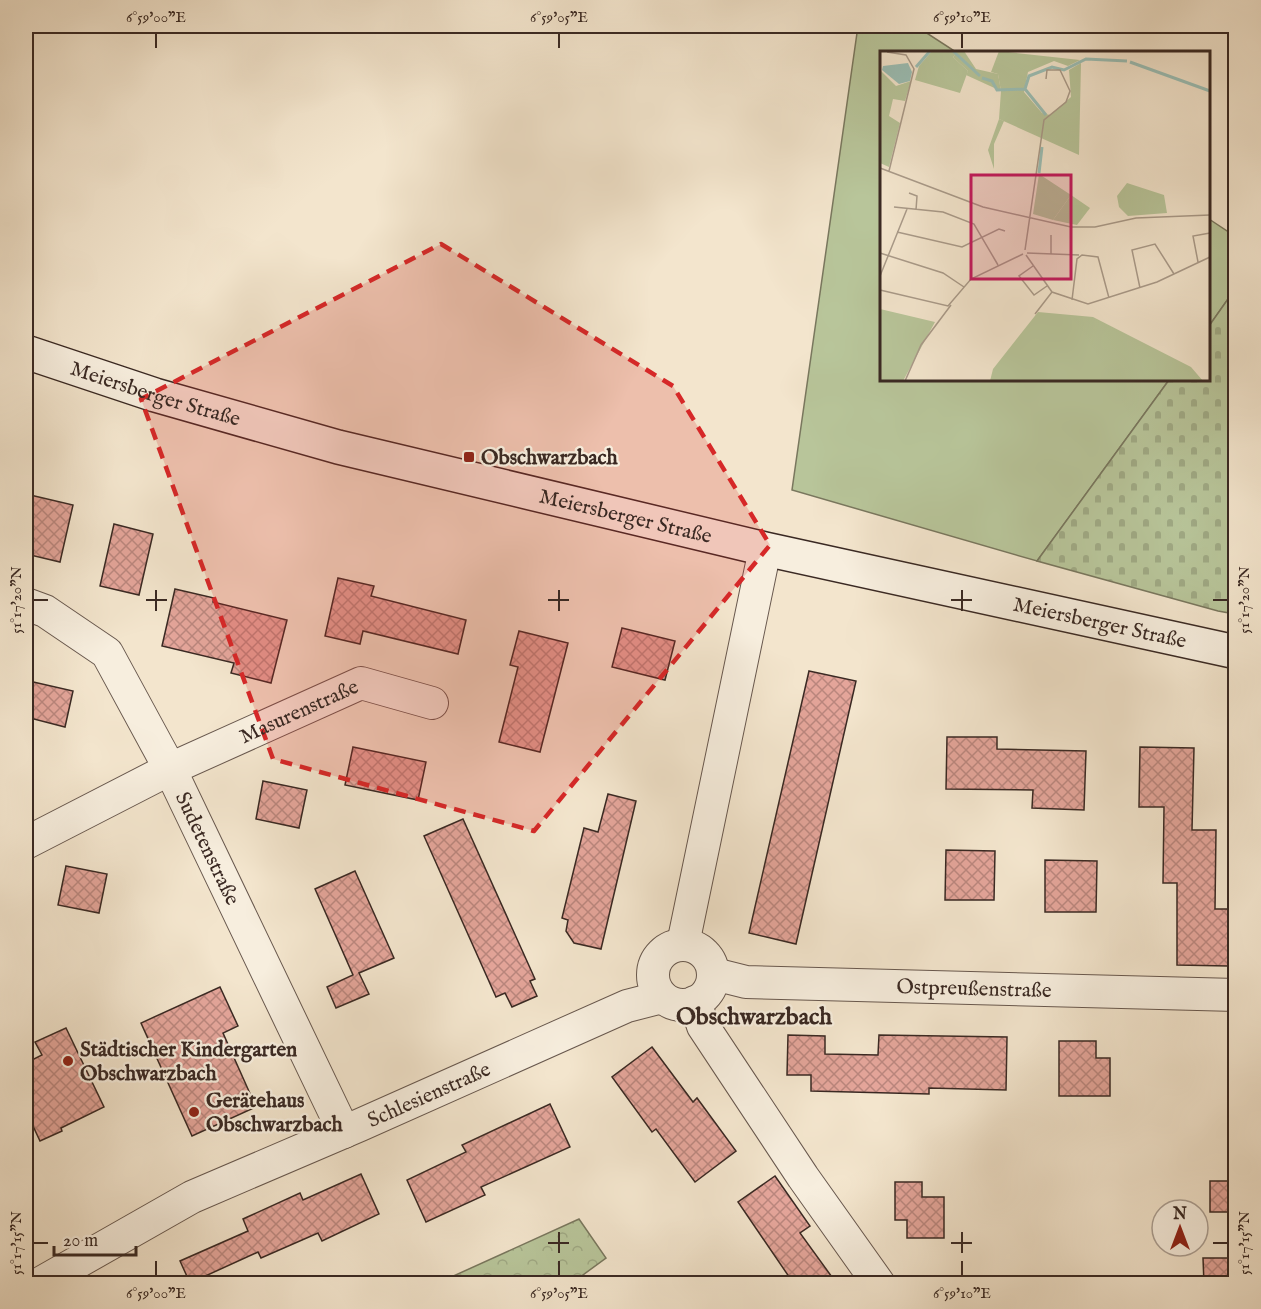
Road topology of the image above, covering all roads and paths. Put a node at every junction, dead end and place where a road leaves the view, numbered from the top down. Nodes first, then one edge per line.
1 (26, 352) edge
2 (765, 549) junction
3 (26, 604) edge
4 (1236, 652) edge
5 (432, 703) dead end
6 (170, 769) junction
7 (26, 843) edge
8 (683, 944) junction
9 (714, 974) junction
10 (1236, 995) edge
11 (662, 997) junction
12 (695, 1002) junction
13 (344, 1132) junction
14 (39, 1284) edge
15 (879, 1284) edge

1 - 2 main road, Meiersberger Straße
2 - 4 main road, Meiersberger Straße
2 - 8 street
3 - 6 street, Sudetenstraße
5 - 6 street, Masurenstraße
6 - 7 street, Masurenstraße
6 - 13 street, Sudetenstraße
8 - 9 street
8 - 11 street
9 - 10 street, Ostpreußenstraße
9 - 12 street
11 - 12 street
11 - 13 street, Schlesienstraße
12 - 15 street
13 - 14 street, Schlesienstraße

